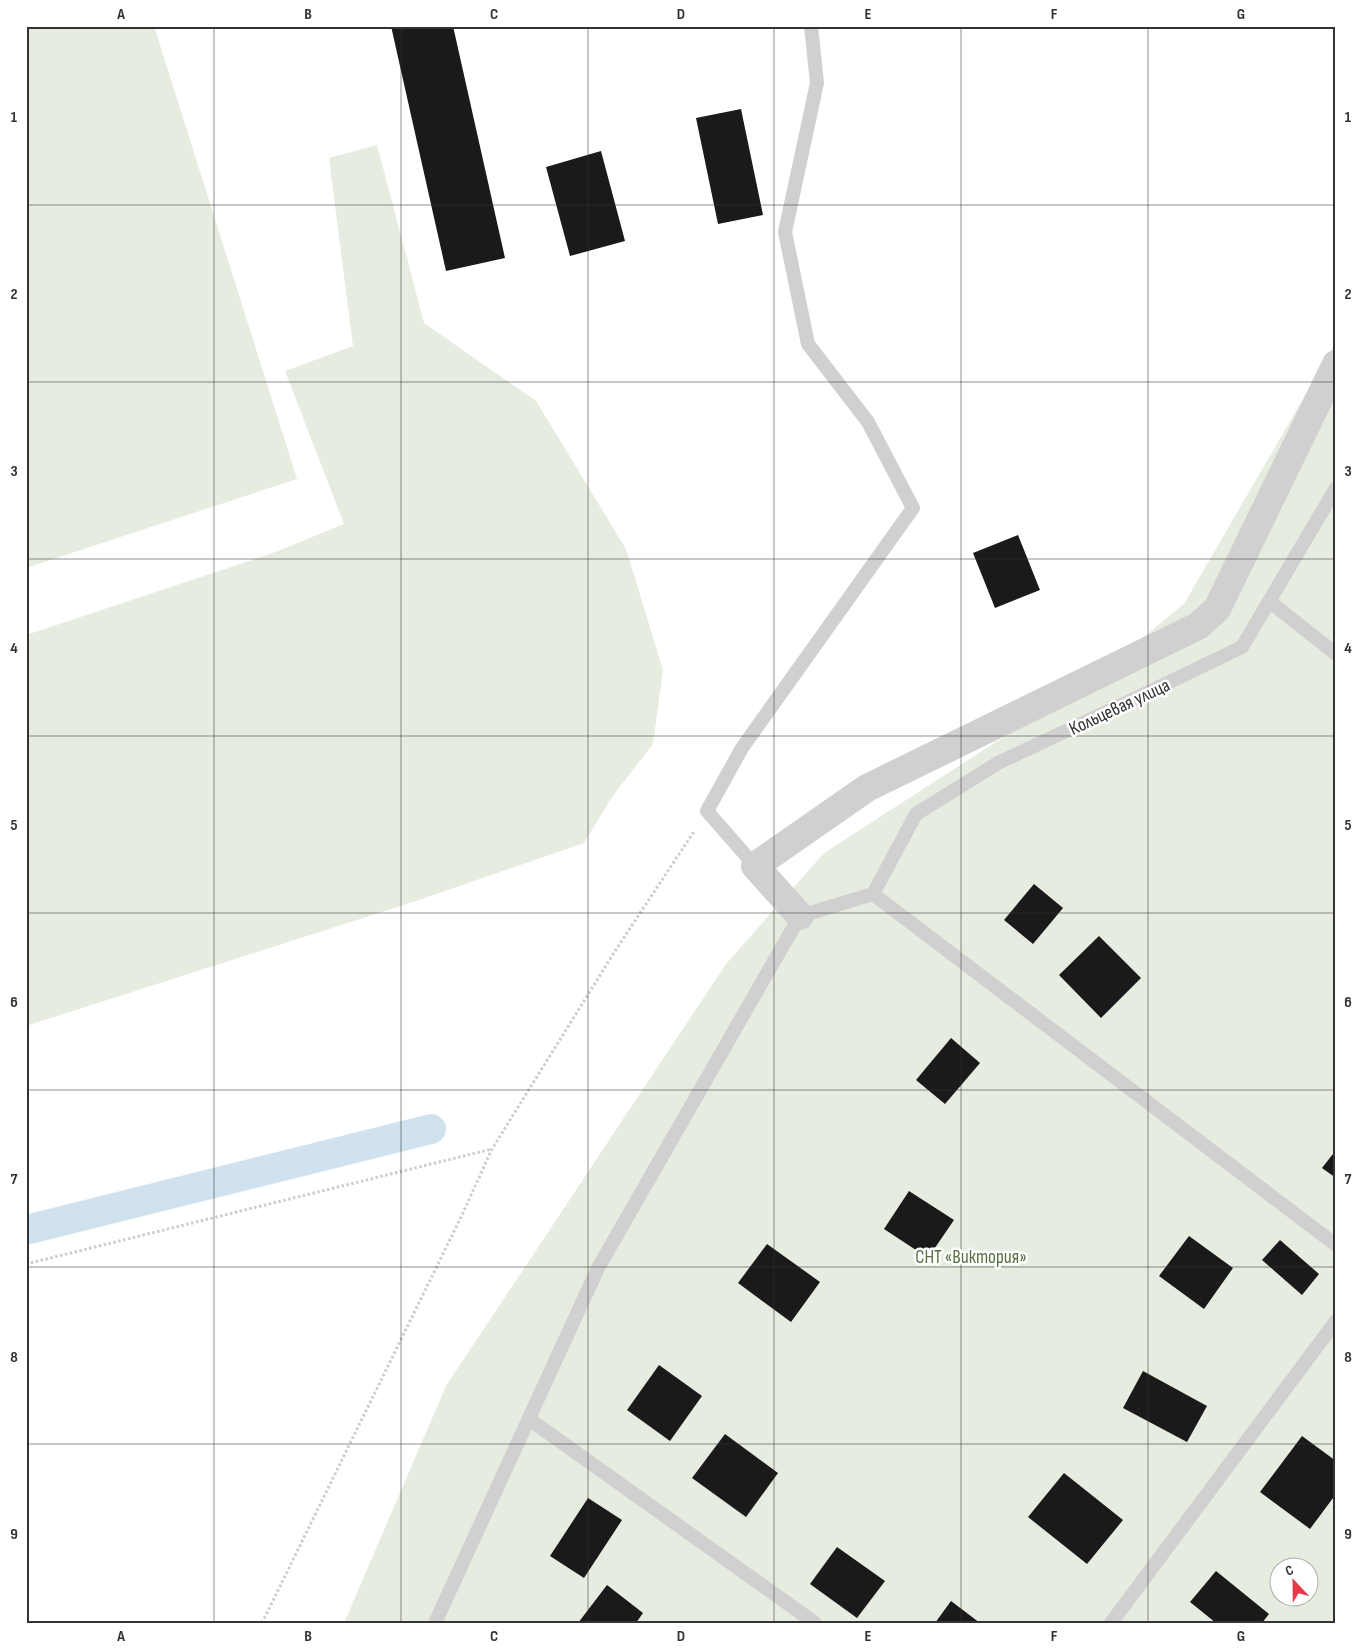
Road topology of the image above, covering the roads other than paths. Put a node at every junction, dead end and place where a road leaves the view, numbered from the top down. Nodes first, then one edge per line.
1 (811, 26) edge
2 (1336, 364) edge
3 (1336, 488) edge
4 (1269, 601) junction
5 (1336, 654) edge
6 (755, 866) junction
7 (874, 894) junction
8 (800, 916) junction
9 (1336, 1245) edge
10 (1336, 1321) edge
11 (529, 1419) junction
12 (435, 1623) edge
13 (815, 1623) edge
14 (1111, 1623) edge

1 - 6 lane
2 - 6 street
3 - 4 lane, Кольцевая улица
4 - 5 lane
4 - 7 lane, Кольцевая улица
6 - 8 street
7 - 8 lane
7 - 9 lane
8 - 11 lane
10 - 14 lane
11 - 12 lane
11 - 13 lane

